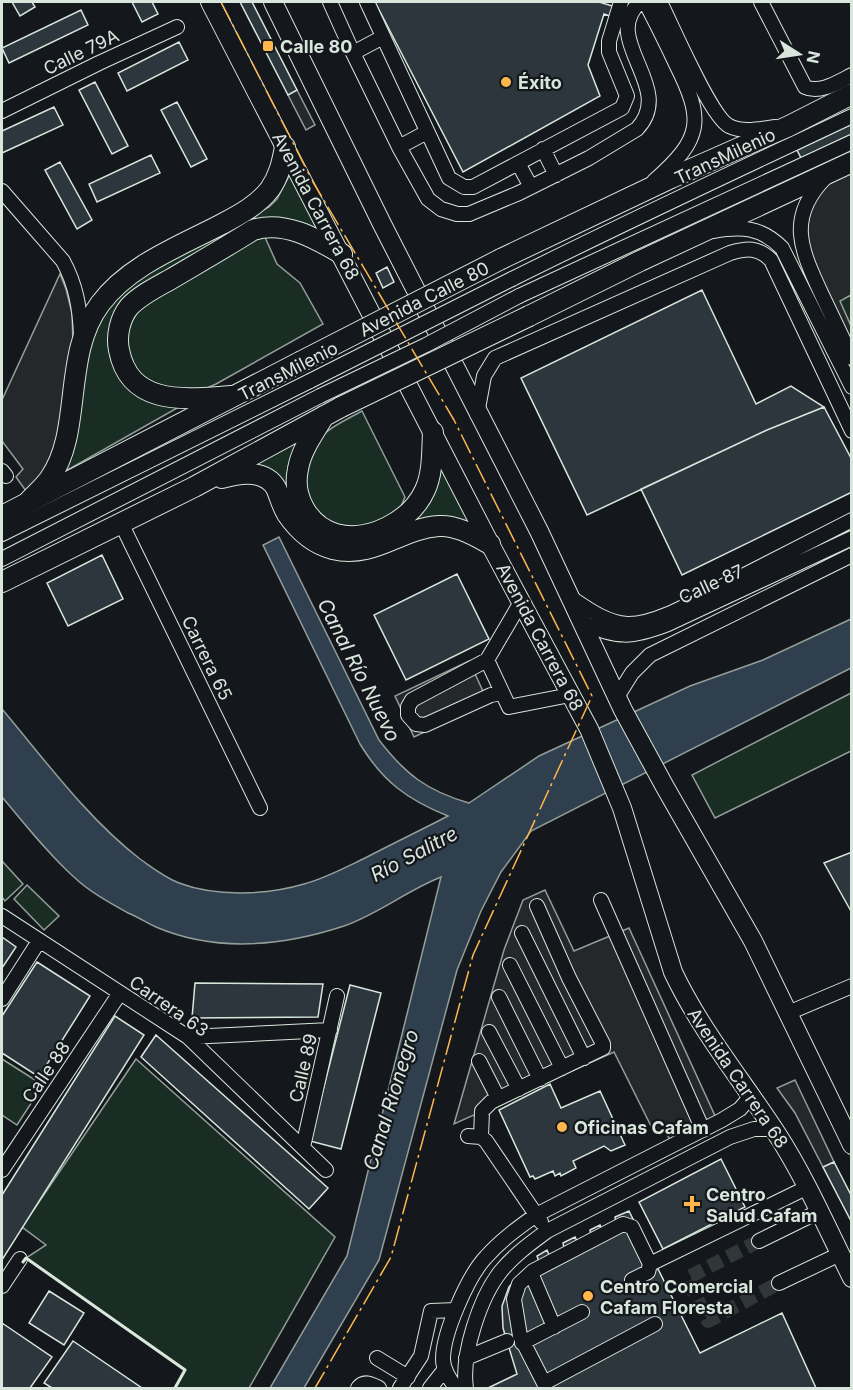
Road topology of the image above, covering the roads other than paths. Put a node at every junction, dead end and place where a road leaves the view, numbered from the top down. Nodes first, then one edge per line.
1 (210, 2) edge
2 (273, 2) edge
3 (330, 2) edge
4 (367, 2) edge
5 (621, 2) edge
6 (639, 2) edge
7 (645, 2) edge
8 (660, 2) edge
9 (761, 2) edge
10 (177, 27) dead end
11 (383, 37) junction
12 (628, 37) junction
13 (609, 41) junction
14 (353, 53) junction
15 (852, 75) edge
16 (690, 77) junction
17 (852, 94) edge
18 (2, 111) edge
19 (852, 116) edge
20 (789, 126) junction
21 (427, 132) junction
22 (852, 142) edge
23 (285, 147) junction
24 (399, 147) junction
25 (543, 149) junction
26 (852, 162) edge
27 (518, 163) junction
28 (831, 172) junction
29 (556, 174) junction
30 (531, 187) junction
31 (2, 191) edge
32 (642, 192) junction
33 (697, 235) junction
34 (342, 254) junction
35 (81, 341) junction
36 (852, 358) edge
37 (852, 387) edge
38 (231, 396) junction
39 (332, 411) junction
40 (477, 414) junction
41 (852, 431) edge
42 (433, 432) junction
43 (194, 488) junction
44 (28, 502) junction
45 (2, 516) edge
46 (852, 520) edge
47 (121, 523) junction
48 (2, 534) edge
49 (852, 538) edge
50 (490, 544) junction
51 (852, 555) edge
52 (2, 560) edge
53 (2, 582) edge
54 (570, 597) junction
55 (521, 602) junction
56 (581, 622) junction
57 (483, 662) junction
58 (497, 694) junction
59 (570, 695) junction
60 (620, 704) junction
61 (260, 808) dead end
62 (601, 900) dead end
63 (537, 906) dead end
64 (2, 916) edge
65 (522, 933) dead end
66 (39, 941) junction
67 (510, 965) dead end
68 (852, 986) edge
69 (120, 993) junction
70 (337, 996) dead end
71 (499, 997) dead end
72 (2, 999) edge
73 (788, 1013) junction
74 (330, 1030) junction
75 (489, 1032) dead end
76 (188, 1037) junction
77 (584, 1058) junction
78 (478, 1061) dead end
79 (562, 1068) junction
80 (540, 1079) junction
81 (519, 1089) junction
82 (751, 1096) junction
83 (498, 1098) junction
84 (774, 1129) junction
85 (703, 1130) junction
86 (852, 1145) edge
87 (303, 1147) junction
88 (2, 1170) edge
89 (327, 1170) dead end
90 (806, 1188) junction
91 (818, 1212) junction
92 (536, 1215) junction
93 (547, 1231) junction
94 (759, 1241) tunnel mouth
95 (840, 1254) junction
96 (484, 1258) junction
97 (20, 1259) dead end
98 (650, 1264) junction
99 (501, 1271) junction
100 (531, 1273) junction
101 (852, 1278) edge
102 (632, 1280) dead end
103 (779, 1284) tunnel mouth
104 (2, 1286) edge
105 (456, 1310) junction
106 (582, 1312) dead end
107 (656, 1324) dead end
108 (555, 1327) junction
109 (516, 1340) junction
110 (421, 1356) junction
111 (377, 1358) dead end
112 (466, 1358) junction
113 (444, 1364) junction
114 (404, 1383) edge
115 (358, 1389) edge
116 (379, 1389) edge
117 (430, 1389) edge
118 (456, 1389) edge
119 (466, 1389) edge

1 - 23 main road, Avenida Carrera 68
2 - 40 main road
3 - 14 street
4 - 11 street
5 - 13 street
6 - 12 street
7 - 16 street
8 - 16 street
9 - 15 street
10 - 18 street, Calle 79A
11 - 14 street
11 - 21 street
12 - 13 street
12 - 29 street
13 - 25 street
14 - 24 street
16 - 20 street
16 - 32 street
17 - 20 highway, Avenida Calle 80
19 - 48 street, TransMilenio, bridge
20 - 32 highway, Avenida Calle 80
21 - 24 street
21 - 27 street
22 - 52 street, TransMilenio, bridge
23 - 34 main road, Avenida Carrera 68
23 - 35 highway
24 - 30 street
25 - 27 street
25 - 29 street
26 - 28 highway
27 - 30 street
28 - 33 highway
28 - 36 street
29 - 30 street
31 - 35 street
32 - 38 highway, Avenida Calle 80, bridge
33 - 37 street
33 - 39 highway, bridge
34 - 38 highway
34 - 42 main road, Avenida Carrera 68
35 - 44 highway
38 - 44 highway, Avenida Calle 80
39 - 42 highway
39 - 43 highway
40 - 41 street
40 - 54 main road
42 - 50 main road, Avenida Carrera 68
43 - 47 highway
43 - 50 highway
44 - 45 highway, Avenida Calle 80
46 - 54 street
47 - 53 highway
47 - 61 street, Carrera 65
49 - 56 street, Calle 87
50 - 55 main road, Avenida Carrera 68
51 - 60 street, Calle 87
54 - 56 main road
55 - 57 street
55 - 59 main road, Avenida Carrera 68
56 - 60 main road
57 - 58 street
57 - 58 street
58 - 59 street
59 - 82 main road, Avenida Carrera 68
60 - 73 main road
62 - 85 street
63 - 77 street
64 - 66 street, Carrera 63
65 - 77 street
66 - 69 street, Carrera 63
66 - 72 street
67 - 79 street
68 - 73 street
69 - 76 street, Carrera 63
69 - 88 street, Calle 88
70 - 74 street, Calle 89
71 - 80 street
73 - 86 main road
74 - 76 street
74 - 87 street, Calle 89
75 - 81 street
76 - 87 street, Carrera 63
77 - 79 street
78 - 83 street
79 - 80 street
80 - 81 street
81 - 83 street
82 - 84 main road, Avenida Carrera 68
82 - 85 street
83 - 92 street
84 - 90 main road, Avenida Carrera 68
84 - 93 street
85 - 92 street
87 - 89 street, Carrera 63
90 - 91 main road, Avenida Carrera 68
90 - 98 street
91 - 94 street
91 - 95 main road, Avenida Carrera 68
92 - 93 street
92 - 96 street
93 - 99 street
95 - 101 main road, Avenida Carrera 68
95 - 103 street
96 - 99 street
96 - 105 street
97 - 104 street
98 - 100 street
98 - 102 street
99 - 112 street
100 - 108 street
100 - 109 street
105 - 110 street
105 - 113 street
106 - 108 street
107 - 109 street
108 - 109 street
109 - 112 street
110 - 113 street
110 - 114 street
111 - 114 street
112 - 119 street
113 - 117 street
113 - 118 street
115 - 116 street

